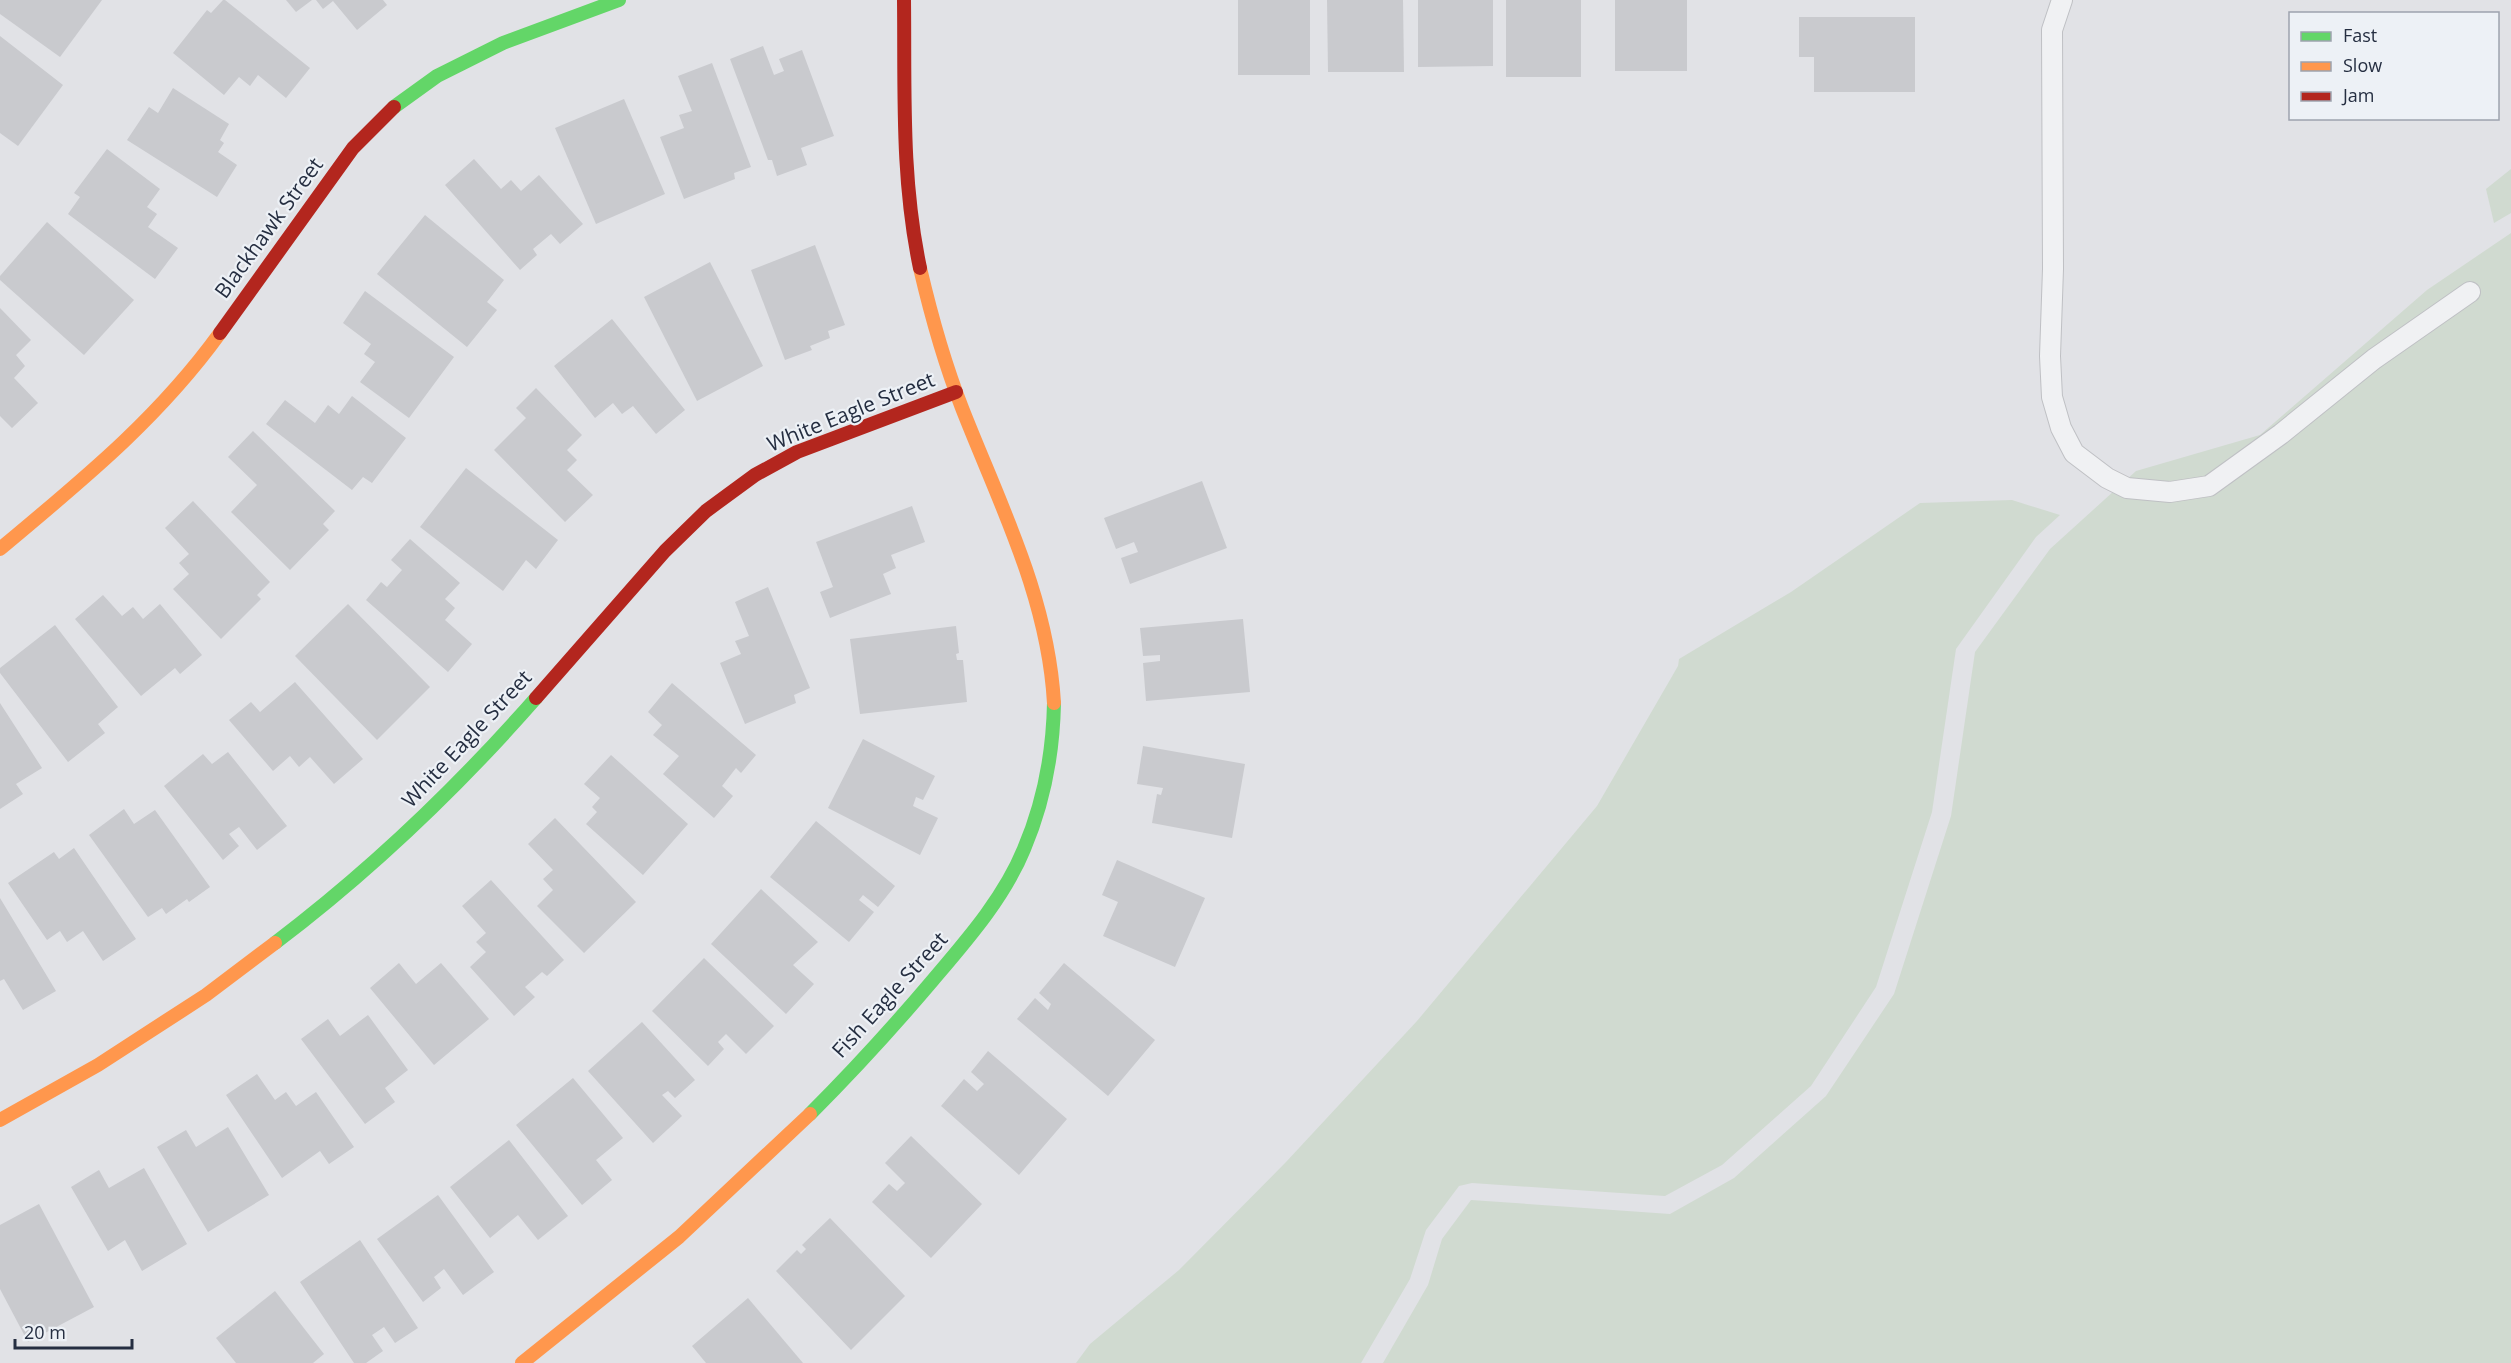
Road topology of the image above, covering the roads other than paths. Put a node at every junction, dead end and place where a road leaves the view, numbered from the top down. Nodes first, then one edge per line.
1 (619, 0) edge
2 (904, 0) edge
3 (2062, 0) edge
4 (2470, 292) dead end
5 (956, 392) junction
6 (0, 549) edge
7 (0, 1120) edge
8 (522, 1363) edge

1 - 6 street, Blackhawk Street
2 - 5 street, Fish Eagle Street
3 - 4 lane
5 - 7 street, White Eagle Street
5 - 8 street, Fish Eagle Street

